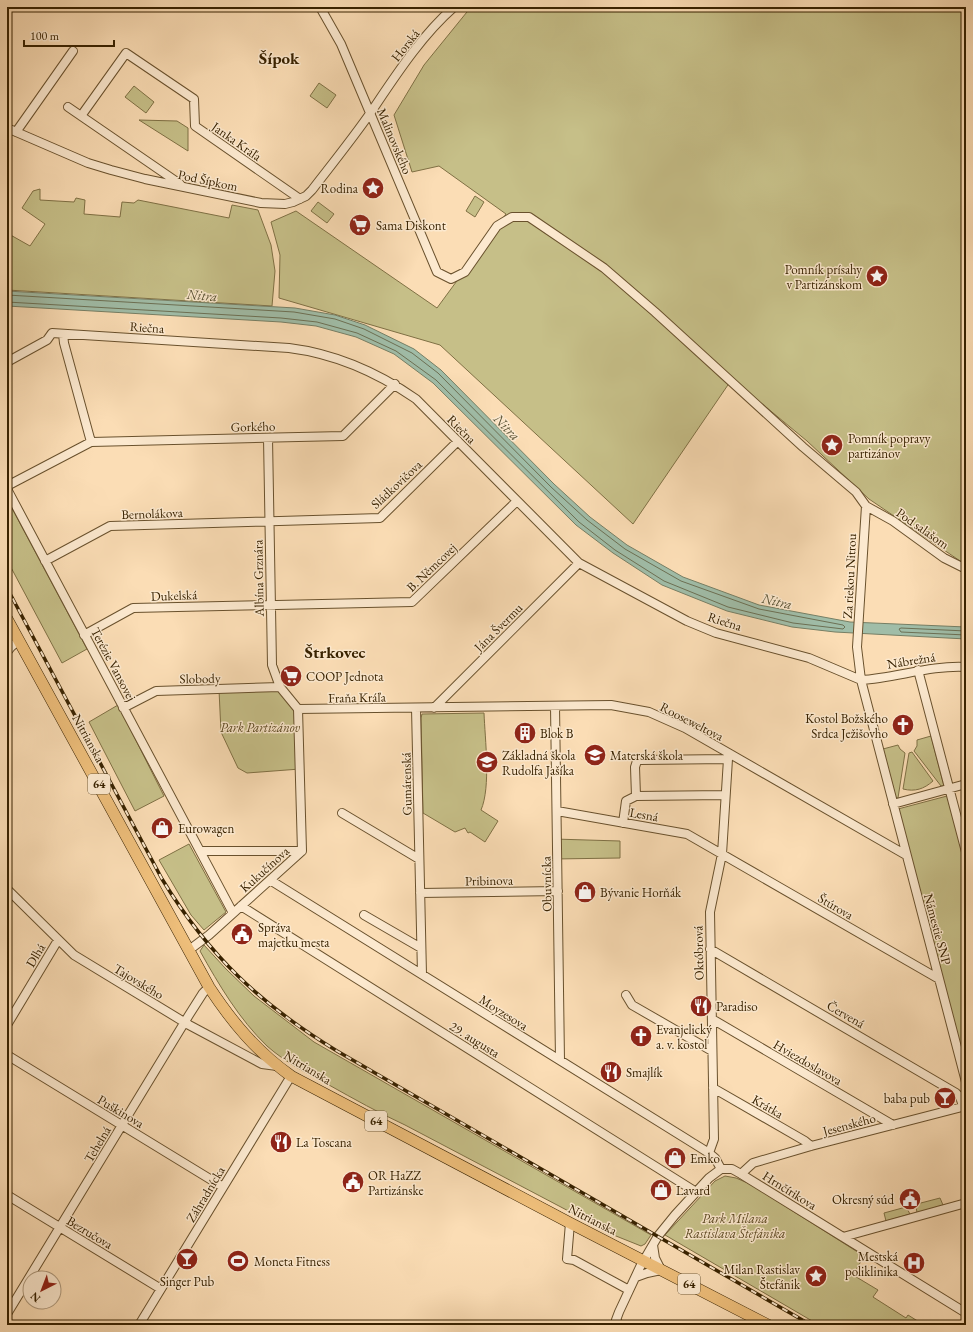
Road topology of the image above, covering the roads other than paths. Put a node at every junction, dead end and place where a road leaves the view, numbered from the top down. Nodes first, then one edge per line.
1 (320, 7) edge
2 (454, 7) edge
3 (73, 51) dead end
4 (365, 100) junction
5 (378, 101) junction
6 (68, 107) dead end
7 (370, 112) junction
8 (82, 116) junction
9 (7, 128) edge
10 (16, 132) junction
11 (184, 187) junction
12 (300, 200) junction
13 (63, 334) junction
14 (7, 362) edge
15 (395, 384) junction
16 (268, 438) junction
17 (458, 441) junction
18 (91, 442) junction
19 (7, 486) edge
20 (7, 489) edge
21 (517, 501) junction
22 (866, 506) junction
23 (269, 521) junction
24 (45, 561) junction
25 (579, 563) junction
26 (966, 569) edge
27 (271, 604) junction
28 (7, 619) edge
29 (84, 635) junction
30 (19, 640) junction
31 (857, 647) joint
32 (7, 652) edge
33 (966, 667) edge
34 (918, 670) junction
35 (861, 680) junction
36 (280, 687) junction
37 (555, 706) junction
38 (124, 708) junction
39 (416, 708) junction
40 (434, 708) junction
41 (298, 709) junction
42 (729, 757) junction
43 (966, 784) edge
44 (949, 788) junction
45 (726, 795) junction
46 (636, 796) junction
47 (892, 804) junction
48 (557, 811) junction
49 (342, 813) dead end
50 (622, 823) junction
51 (200, 851) junction
52 (302, 851) junction
53 (966, 852) edge
54 (722, 854) junction
55 (906, 855) junction
56 (419, 859) junction
57 (270, 880) junction
58 (7, 889) edge
59 (558, 891) junction
60 (420, 893) junction
61 (241, 906) junction
62 (233, 913) junction
63 (364, 916) dead end
64 (58, 940) junction
65 (422, 948) junction
66 (710, 949) junction
67 (189, 950) junction
68 (422, 974) junction
69 (939, 979) junction
70 (209, 987) junction
71 (626, 995) dead end
72 (10, 1011) edge
73 (712, 1019) junction
74 (185, 1022) junction
75 (7, 1024) edge
76 (712, 1051) junction
77 (7, 1055) edge
78 (560, 1060) junction
79 (277, 1066) junction
80 (291, 1076) junction
81 (966, 1082) edge
82 (713, 1088) junction
83 (965, 1106) edge
84 (122, 1125) junction
85 (893, 1125) junction
86 (811, 1146) junction
87 (709, 1153) junction
88 (721, 1169) junction
89 (741, 1174) junction
90 (223, 1187) junction
91 (696, 1192) junction
92 (7, 1195) edge
93 (966, 1202) edge
94 (570, 1223) junction
95 (60, 1228) junction
96 (843, 1237) junction
97 (653, 1246) junction
98 (632, 1255) junction
99 (644, 1261) junction
100 (661, 1270) junction
101 (636, 1277) junction
102 (161, 1290) junction
103 (629, 1290) junction
104 (966, 1313) edge
105 (7, 1314) edge
106 (139, 1325) edge
107 (620, 1325) edge
108 (768, 1325) edge

1 - 4 street, Malinovského
2 - 5 street, Horská
3 - 10 street
4 - 5 street
4 - 7 street, Malinovského
5 - 7 street, Horská
6 - 8 street
7 - 12 street
7 - 22 street, Malinovského
8 - 11 street
8 - 12 street, Janka Kráľa
9 - 10 street, Pod Šípkom
10 - 11 street, Pod Šípkom
11 - 12 street, Pod Šípkom
13 - 14 street, Riečna
13 - 15 street, Riečna
13 - 18 street
15 - 16 street, Gorkého
15 - 17 street, Riečna
16 - 18 street, Gorkého
16 - 23 street, Albína Grznára
17 - 21 street, Riečna
17 - 23 street, Sládkovičova
18 - 19 street, Gorkého
20 - 24 street, Terézie Vansovej
21 - 25 street, Riečna
21 - 27 street, B. Němcovej
22 - 26 street, Pod salašom
22 - 31 street, Za riekou Nitrou
23 - 24 street, Bernolákova
23 - 27 street, Albína Grznára
24 - 29 street, Terézie Vansovej
25 - 35 street, Riečna
25 - 40 street, Jána Švermu
27 - 29 street, Dukelská
27 - 36 street, Albína Grznára
28 - 30 main road, Nitrianska / 64
29 - 38 street, Terézie Vansovej
30 - 32 street
30 - 67 main road, Nitrianska / 64
31 - 35 street, Námestie SNP
33 - 34 street, Nábrežná
34 - 35 street, Nábrežná
34 - 44 street
35 - 47 street, Námestie SNP
36 - 38 street, Slobody
36 - 41 street, Albína Grznára
37 - 40 street, Rooseweltova
37 - 42 street, Rooseweltova
37 - 48 street, Obuvnícka
38 - 51 street, Terézie Vansovej
39 - 40 street, Rooseweltova
39 - 41 street, Fraňa Kráľa
39 - 56 street, Gumárenská
41 - 52 street, Kukučínova
42 - 45 street, Októbrová
42 - 46 street
42 - 55 street, Rooseweltova
43 - 44 street
44 - 47 street
44 - 53 street
45 - 46 street
45 - 54 street, Októbrová
46 - 50 street
47 - 55 street, Námestie SNP
48 - 50 street, Lesná
48 - 59 street, Obuvnícka
49 - 56 street
50 - 54 street, Lesná
51 - 52 street
51 - 62 street, Terézie Vansovej
52 - 57 street, Kukučínova
54 - 66 street, Októbrová
54 - 69 street, Štúrova
55 - 69 street, Námestie SNP
56 - 60 street, Gumárenská
57 - 61 street, Kukučínova
57 - 68 street, Moyzesova
58 - 64 street, Tajovského
59 - 60 street, Pribinova
59 - 78 street, Obuvnícka
60 - 65 street, Gumárenská
61 - 62 street, Kukučínova
61 - 91 street, 29. augusta
62 - 67 street, Kukučínova
63 - 65 street
64 - 72 street, Dlhá
64 - 74 street, Tajovského
65 - 68 street, Gumárenská
66 - 73 street, Októbrová
66 - 83 street, Červená
67 - 70 main road, Nitrianska / 64
68 - 78 street, Moyzesova
69 - 81 street, Námestie SNP
70 - 74 street, Tehelná
70 - 79 main road, Nitrianska / 64
71 - 76 street
72 - 75 street, Dlhá
73 - 76 street, Októbrová
73 - 85 street, Hviezdoslavova
74 - 79 street, Tajovského
74 - 84 street, Tehelná
76 - 82 street, Októbrová
77 - 84 street, Puškinova
78 - 87 street, Moyzesova
79 - 80 main road, Nitrianska / 64
80 - 90 street, Záhradnícka
80 - 94 main road, Nitrianska / 64
82 - 86 street, Krátka
82 - 87 street, Októbrová
83 - 85 street, Jesenského
84 - 90 street, Puškinova
84 - 95 street, Tehelná
85 - 86 street, Jesenského
86 - 89 street, Jesenského
87 - 88 street, Moyzesova
88 - 89 street, Hrnčírikova
88 - 91 street
89 - 96 street, Hrnčírikova
90 - 102 street, Záhradnícka
91 - 97 street
92 - 95 street, Bezručova
93 - 96 street
94 - 98 main road, Nitrianska / 64
94 - 103 street
95 - 102 street, Bezručova
95 - 105 street, Tehelná
96 - 104 street, Hrnčírikova
97 - 98 street
97 - 99 street
97 - 100 street
98 - 99 main road, Nitrianska / 64
99 - 100 main road, Nitrianska / 64
99 - 101 street
100 - 101 street
100 - 108 main road, Nitrianska / 64
101 - 103 street
102 - 106 street, Záhradnícka
103 - 107 street

